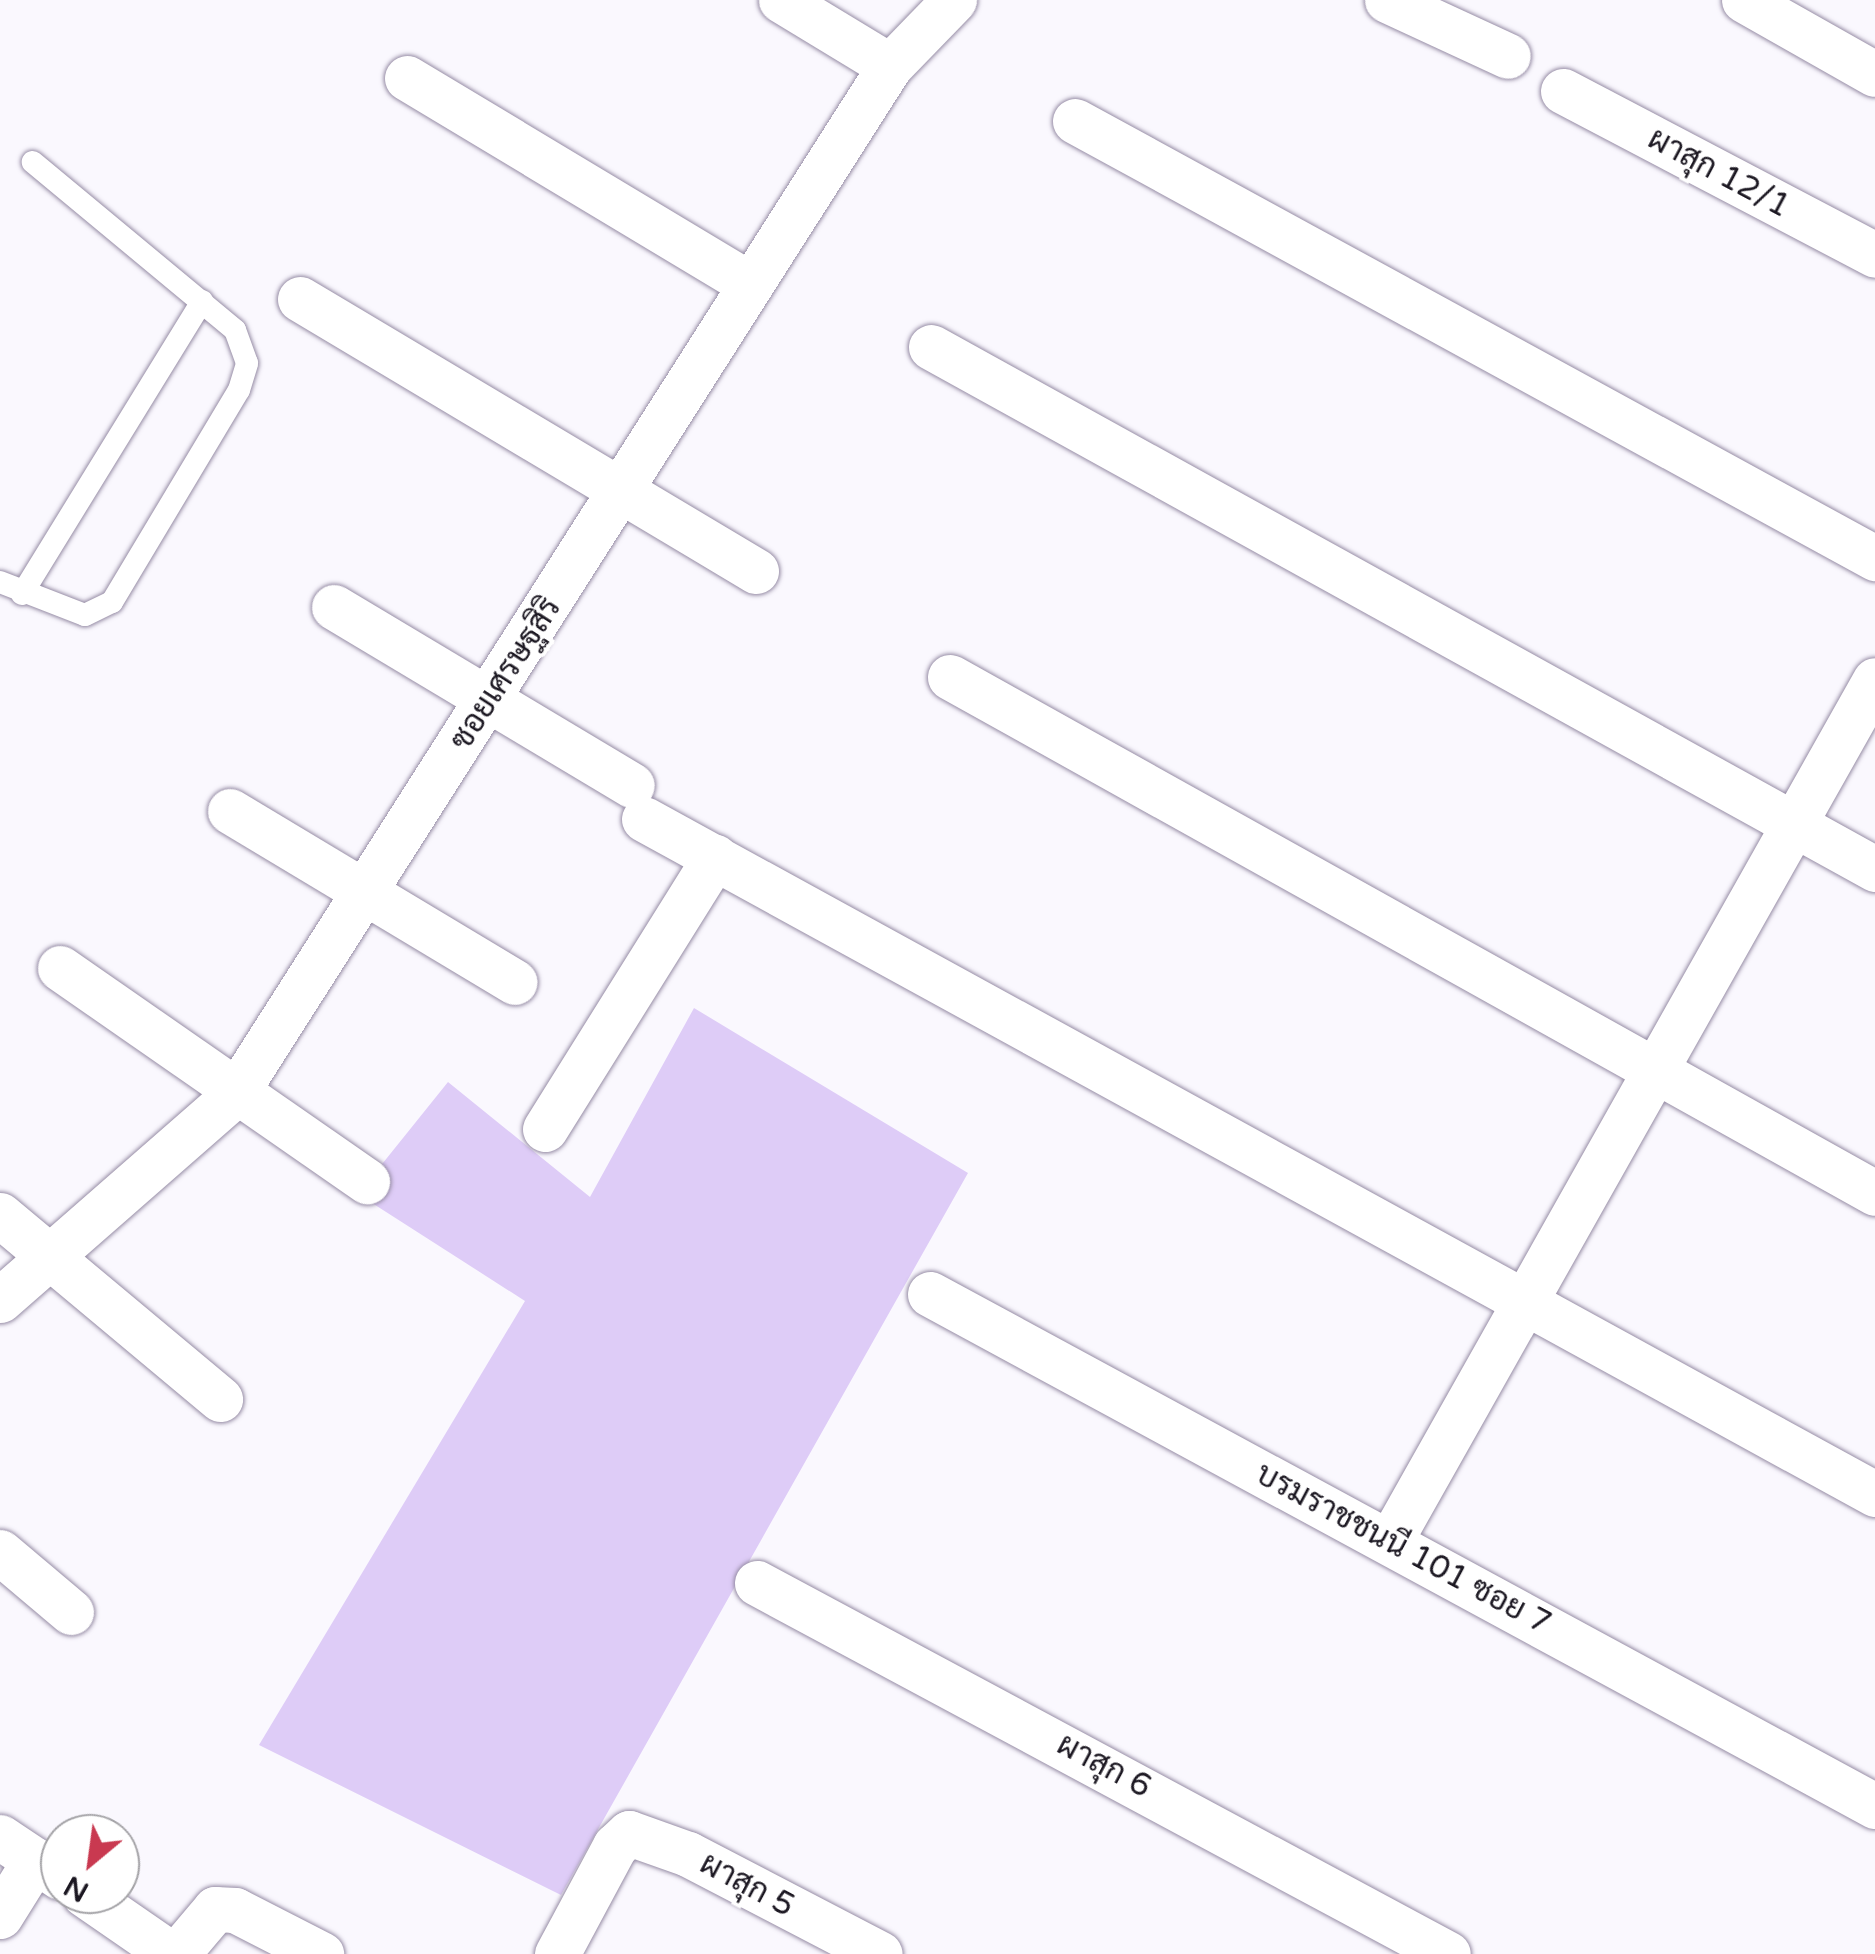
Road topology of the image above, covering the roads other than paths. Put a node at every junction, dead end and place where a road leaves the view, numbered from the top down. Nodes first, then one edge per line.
1 (781, 0) edge
2 (954, 0) edge
3 (1387, 0) edge
4 (1744, 0) edge
5 (1508, 56) dead end
6 (890, 66) junction
7 (1875, 74) edge
8 (407, 78) dead end
9 (1563, 91) dead end
10 (1076, 121) dead end
11 (33, 162) dead end
12 (1875, 255) edge
13 (751, 286) junction
14 (300, 299) dead end
15 (202, 301) junction
16 (931, 347) dead end
17 (620, 493) junction
18 (1875, 558) edge
19 (756, 571) dead end
20 (0, 582) edge
21 (22, 594) junction
22 (334, 607) dead end
23 (950, 677) dead end
24 (1875, 680) edge
25 (490, 700) junction
26 (230, 811) dead end
27 (1793, 823) junction
28 (715, 858) junction
29 (1875, 869) edge
30 (368, 892) junction
31 (60, 968) dead end
32 (515, 982) dead end
33 (1654, 1074) junction
34 (235, 1094) junction
35 (545, 1129) dead end
36 (367, 1180) dead end
37 (1875, 1194) edge
38 (0, 1215) edge
39 (50, 1257) junction
40 (930, 1294) dead end
41 (0, 1300) edge
42 (1525, 1303) junction
43 (220, 1399) dead end
44 (1875, 1494) edge
45 (1390, 1542) junction
46 (0, 1552) edge
47 (757, 1583) dead end
48 (71, 1612) dead end
49 (1875, 1806) edge
50 (32, 1858) edge
51 (114, 1914) edge
52 (0, 1916) edge
53 (174, 1954) edge
54 (320, 1954) edge
55 (557, 1954) edge
56 (880, 1954) edge
57 (1448, 1954) edge

1 - 6 street
2 - 6 street, ซอยเศรษฐสิริ
3 - 5 street
4 - 7 street
6 - 13 street, ซอยเศรษฐสิริ
8 - 13 street
9 - 12 street, ผาสุก 12/1
10 - 18 street
11 - 15 lane
13 - 17 street, ซอยเศรษฐสิริ
14 - 17 street
15 - 21 lane
15 - 21 lane
16 - 27 street
17 - 19 street
17 - 25 street, ซอยเศรษฐสิริ
20 - 21 lane
22 - 25 street
23 - 33 street
24 - 27 street
25 - 28 street
25 - 30 street, ซอยเศรษฐสิริ
26 - 30 street
27 - 29 street
27 - 33 street
28 - 35 street
28 - 42 street
30 - 32 street
30 - 34 street, ซอยเศรษฐสิริ
31 - 34 street
33 - 37 street
33 - 42 street
34 - 36 street
34 - 39 street, ซอยเศรษฐสิริ
38 - 39 street
39 - 41 street, ซอยเศรษฐสิริ
39 - 43 street
40 - 45 street, บรมราชชนนี 101 ซอย 7
42 - 44 street
42 - 45 street
45 - 49 street, บรมราชชนนี 101 ซอย 7
46 - 48 street
47 - 57 street, ผาสุก 6
50 - 52 street
51 - 53 street
53 - 54 street
55 - 56 street, ผาสุก 5

